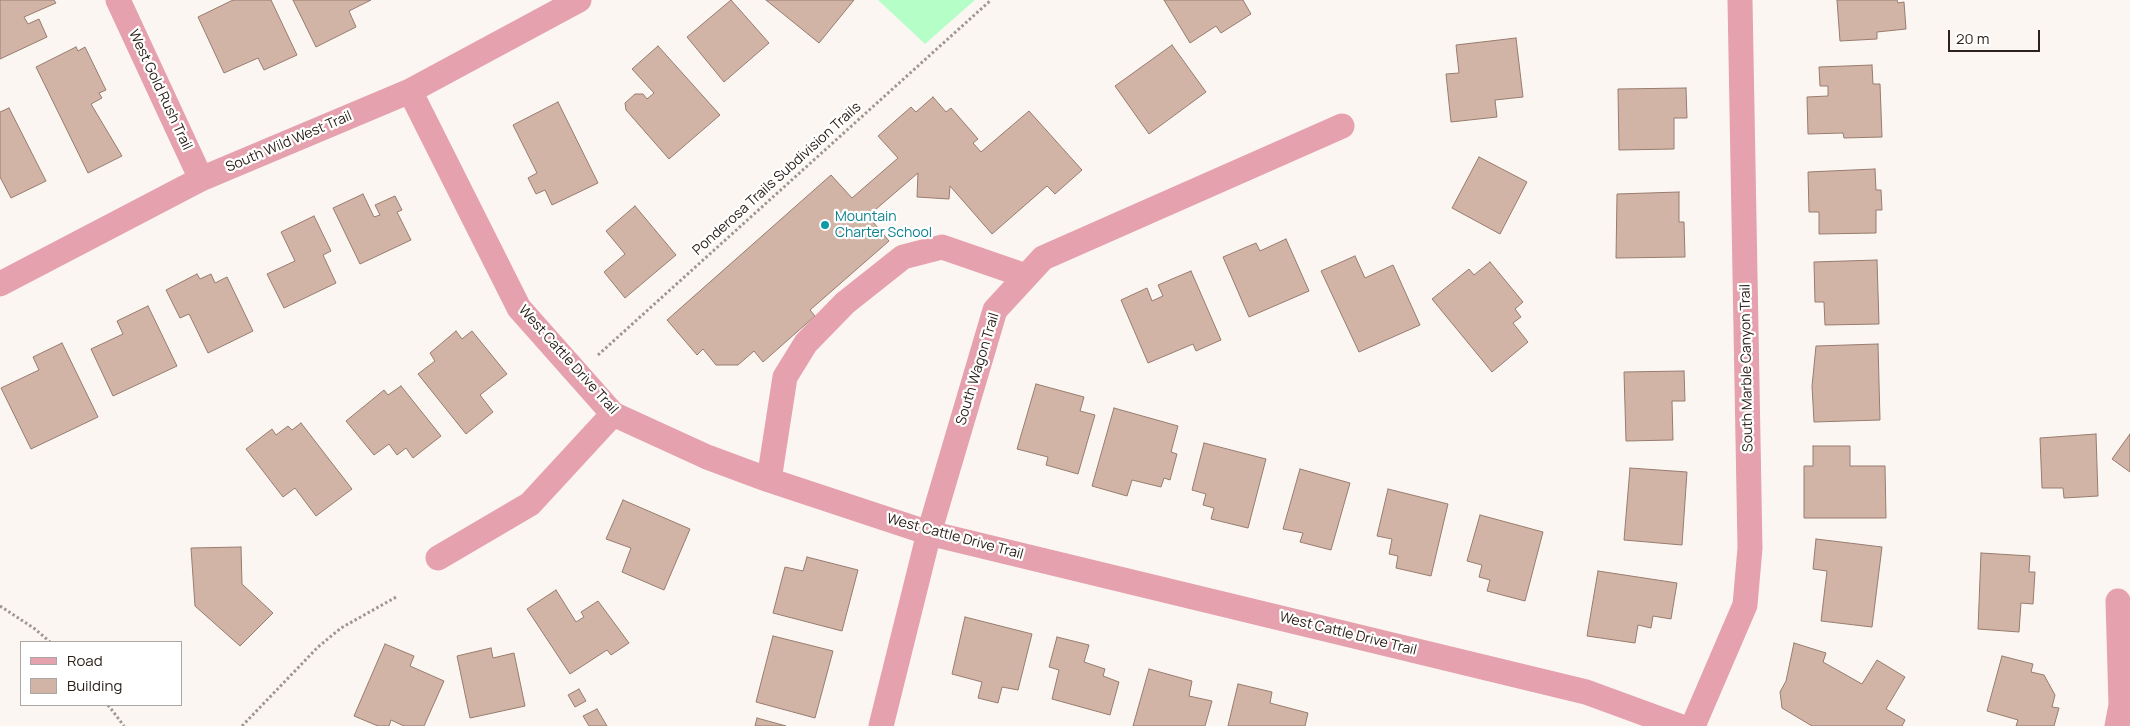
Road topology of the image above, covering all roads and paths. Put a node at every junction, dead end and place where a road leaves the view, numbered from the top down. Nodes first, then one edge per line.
1 (118, 0) edge
2 (579, 0) edge
3 (991, 0) edge
4 (1740, 0) edge
5 (410, 91) junction
6 (1342, 126) dead end
7 (202, 179) junction
8 (1026, 276) junction
9 (0, 284) edge
10 (577, 373) junction
11 (613, 414) junction
12 (769, 480) junction
13 (929, 533) junction
14 (438, 558) dead end
15 (398, 596) dead end
16 (2118, 601) dead end
17 (0, 606) edge
18 (49, 641) edge
19 (109, 706) edge
20 (124, 726) edge
21 (242, 726) edge
22 (881, 726) edge
23 (1679, 726) edge
24 (1693, 726) edge
25 (2117, 726) edge

1 - 7 street, West Gold Rush Trail
2 - 5 street, South Wild West Trail
3 - 10 path, Ponderosa Trails Subdivision Trails
4 - 24 street, South Marble Canyon Trail
5 - 7 street, South Wild West Trail
5 - 10 street, West Cattle Drive Trail
6 - 8 street, South Wagon Trail
7 - 9 street, South Wild West Trail
8 - 12 street
8 - 13 street, South Wagon Trail
10 - 11 street, West Cattle Drive Trail
11 - 12 street, West Cattle Drive Trail
11 - 14 street
12 - 13 street, West Cattle Drive Trail
13 - 22 street, South Wagon Trail
13 - 23 street, West Cattle Drive Trail
15 - 21 path
16 - 25 street
17 - 18 path
19 - 20 path

